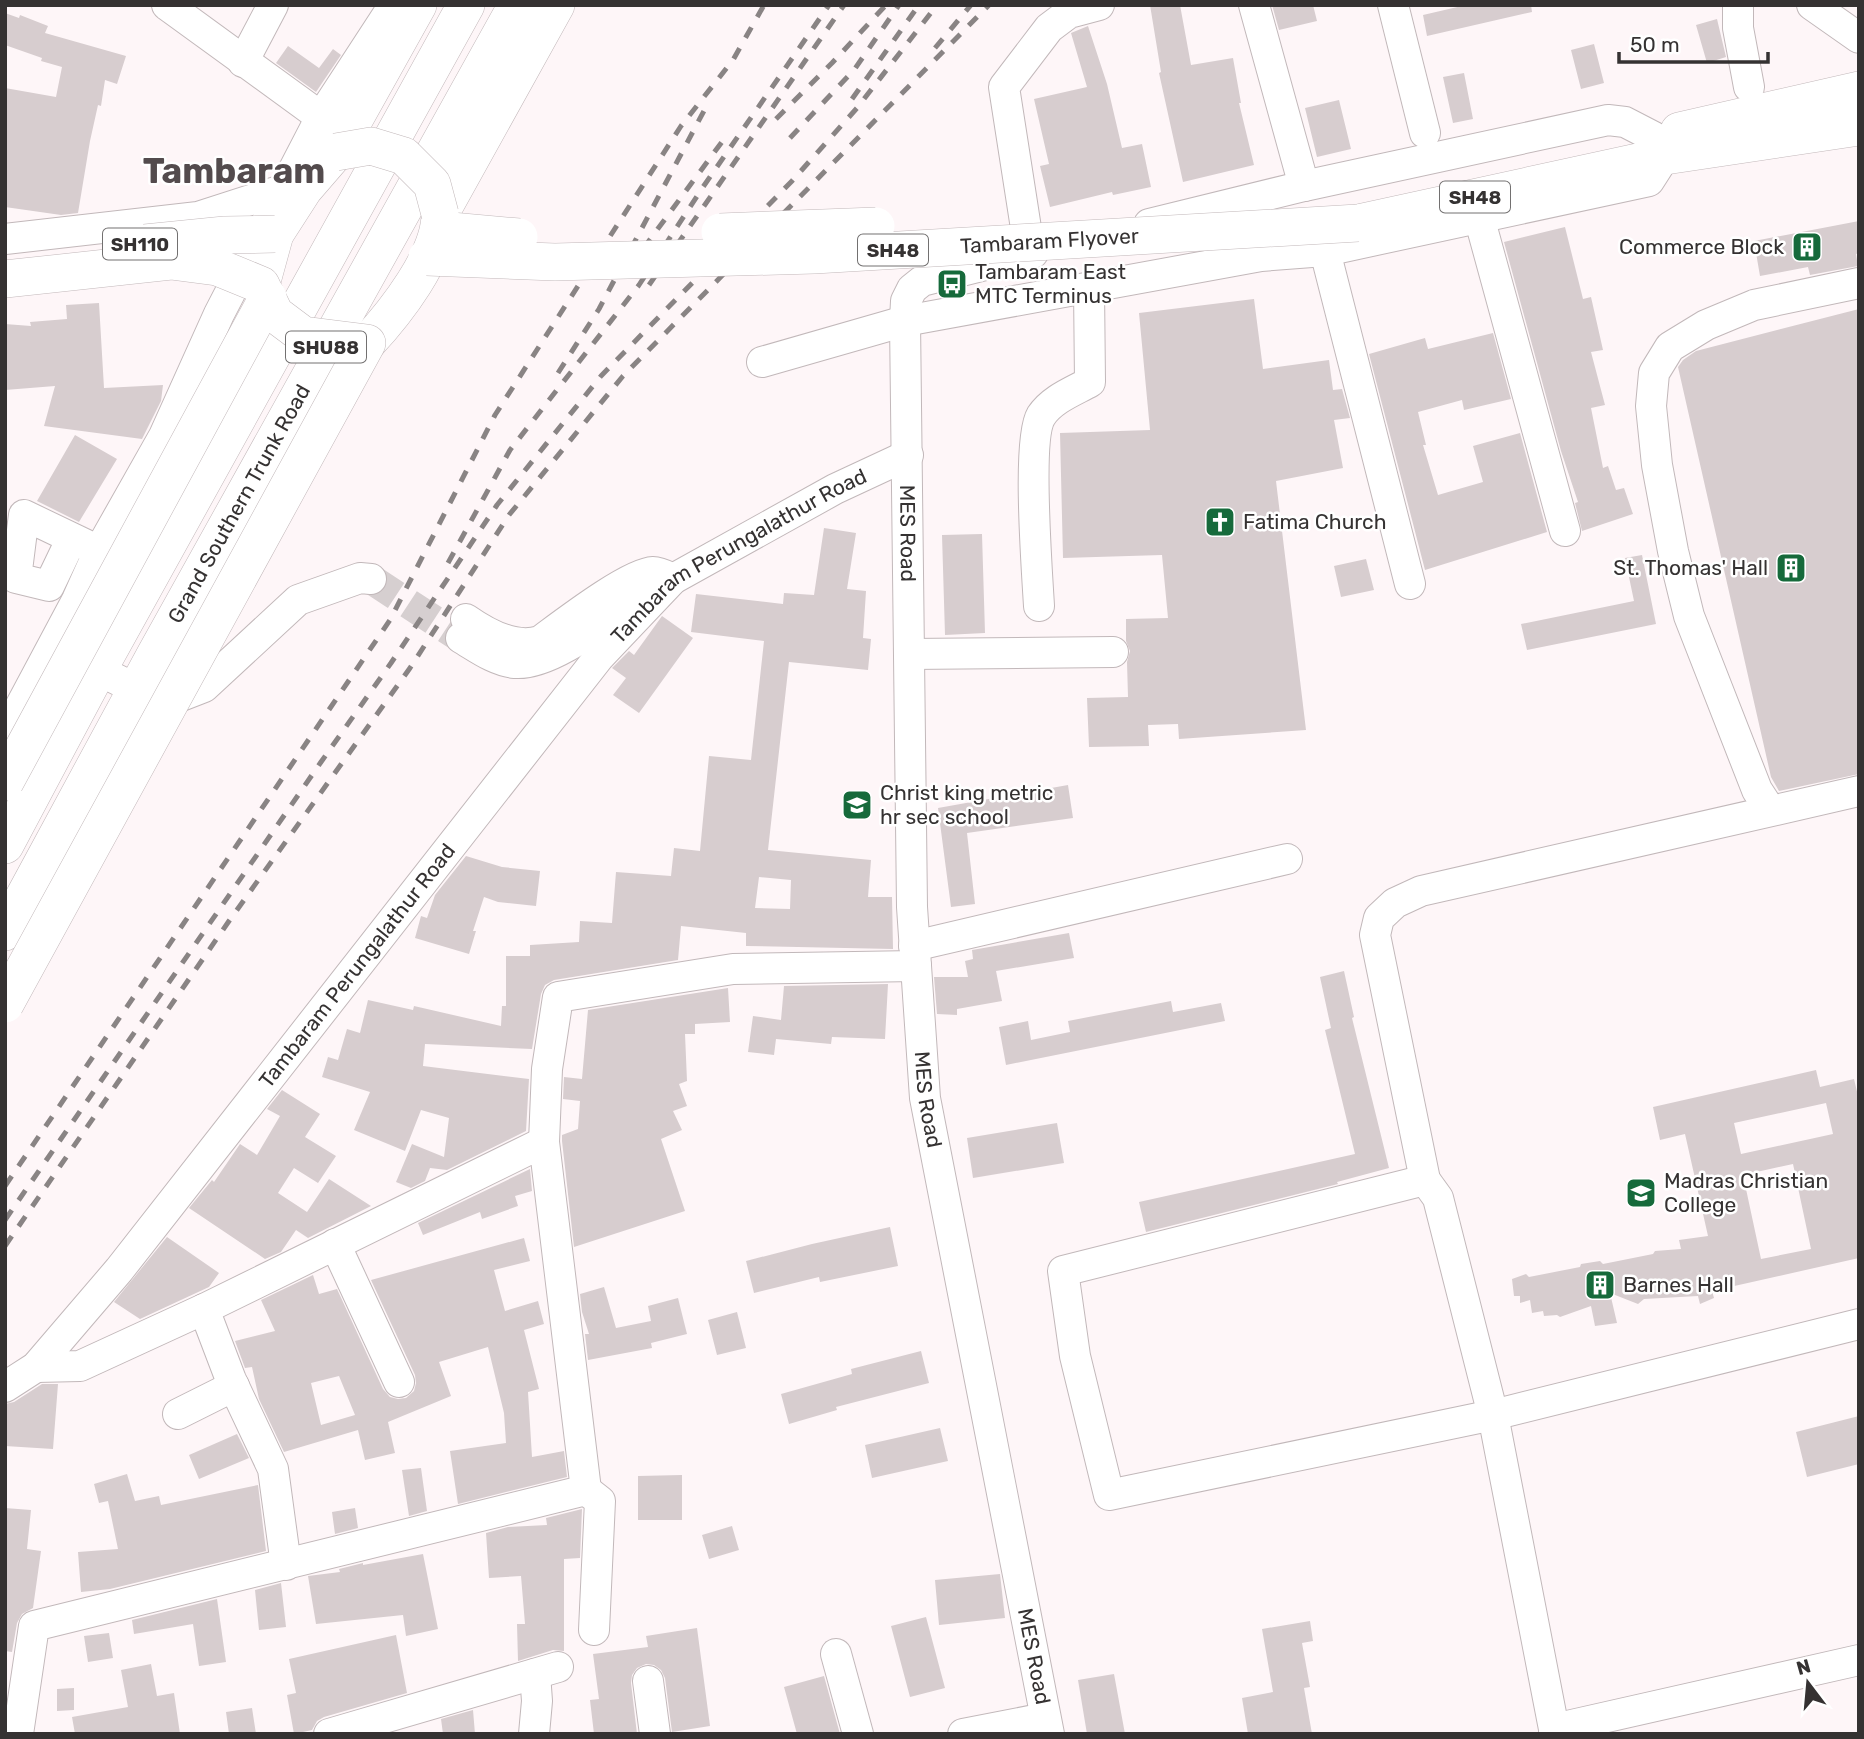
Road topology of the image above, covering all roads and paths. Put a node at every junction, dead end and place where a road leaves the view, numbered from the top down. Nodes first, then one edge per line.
1 (167, 5) edge
2 (273, 5) edge
3 (394, 5) edge
4 (418, 5) edge
5 (466, 5) edge
6 (517, 5) edge
7 (556, 5) edge
8 (1100, 5) edge
9 (1254, 5) edge
10 (1393, 5) edge
11 (1738, 5) edge
12 (1812, 5) edge
13 (1847, 5) edge
14 (1859, 13) edge
15 (1859, 38) edge
16 (243, 62) junction
17 (1749, 87) dead end
18 (1859, 90) edge
19 (321, 117) junction
20 (1859, 127) edge
21 (1425, 133) dead end
22 (1659, 146) junction
23 (336, 152) junction
24 (1304, 186) junction
25 (285, 189) junction
26 (1479, 217) junction
27 (436, 233) junction
28 (275, 234) junction
29 (5, 239) edge
30 (1325, 251) junction
31 (1030, 254) junction
32 (5, 259) edge
33 (5, 279) edge
34 (1859, 283) edge
35 (1089, 288) junction
36 (264, 291) junction
37 (905, 321) junction
38 (367, 343) junction
39 (762, 362) dead end
40 (908, 455) junction
41 (1565, 531) dead end
42 (86, 544) junction
43 (151, 573) junction
44 (1410, 584) dead end
45 (666, 587) junction
46 (1039, 606) dead end
47 (463, 628) tunnel mouth
48 (1113, 652) dead end
49 (909, 654) junction
50 (155, 655) junction
51 (98, 670) junction
52 (136, 689) junction
53 (5, 735) edge
54 (5, 782) edge
55 (1859, 791) edge
56 (1770, 810) junction
57 (5, 845) edge
58 (1287, 859) dead end
59 (5, 932) edge
60 (915, 956) junction
61 (5, 1004) edge
62 (544, 1142) junction
63 (1426, 1180) junction
64 (335, 1244) junction
65 (204, 1309) junction
66 (1859, 1324) edge
67 (36, 1367) junction
68 (399, 1382) dead end
69 (234, 1386) junction
70 (5, 1387) edge
71 (177, 1414) dead end
72 (1493, 1415) junction
73 (586, 1490) junction
74 (286, 1565) junction
75 (594, 1630) dead end
76 (836, 1654) dead end
77 (1859, 1660) edge
78 (648, 1681) dead end
79 (1047, 1726) edge
80 (1554, 1731) edge
81 (18, 1734) edge
82 (329, 1734) edge
83 (534, 1734) edge
84 (655, 1734) edge
85 (858, 1734) edge
86 (963, 1734) edge

1 - 16 street
2 - 16 street
3 - 19 street
4 - 23 main road
5 - 43 main road, Grand Southern Trunk Road / SHU88
6 - 50 main road, Grand Southern Trunk Road / SHU88
7 - 27 main road
8 - 31 street
9 - 24 street
10 - 21 street
11 - 17 street
12 - 15 street
13 - 14 street
16 - 19 street
18 - 22 main road, SH48
19 - 25 street
20 - 22 main road, SH48
22 - 24 street
22 - 26 street
22 - 27 main road, Tambaram Flyover / SH48, bridge
23 - 27 main road, bridge
23 - 28 main road
24 - 31 street
25 - 29 street
25 - 42 street
26 - 30 street
26 - 41 street
27 - 38 main road
28 - 32 main road, SH110, bridge
28 - 36 main road
30 - 35 street
30 - 44 street
31 - 37 street
33 - 36 main road, SH110, bridge
34 - 56 street
35 - 37 street
35 - 46 street
36 - 38 main road, bridge
36 - 54 main road, bridge
37 - 39 street
37 - 40 street
38 - 61 main road, bridge
40 - 45 street, Tambaram Perungalathur Road
40 - 49 street, MES Road
42 - 43 main road
42 - 53 street
43 - 51 main road, Grand Southern Trunk Road / SHU88
45 - 47 street
45 - 67 street, Tambaram Perungalathur Road
48 - 49 street
49 - 60 street, MES Road
50 - 52 main road, Grand Southern Trunk Road / SHU88
50 - 52 street
51 - 52 street
51 - 57 main road, Grand Southern Trunk Road / SHU88
52 - 59 main road, Grand Southern Trunk Road / SHU88
55 - 56 street
56 - 63 street
58 - 60 street
60 - 62 street
60 - 79 street, MES Road
62 - 64 street
62 - 73 street
63 - 72 street
63 - 72 street
64 - 65 street
64 - 68 street
65 - 67 street
65 - 69 street
66 - 72 street
67 - 70 street, Tambaram Perungalathur Road
69 - 71 street
69 - 74 street
72 - 80 street
73 - 74 street
73 - 75 street
74 - 81 street
76 - 85 street
77 - 80 street
78 - 84 street
79 - 86 street
82 - 83 street

